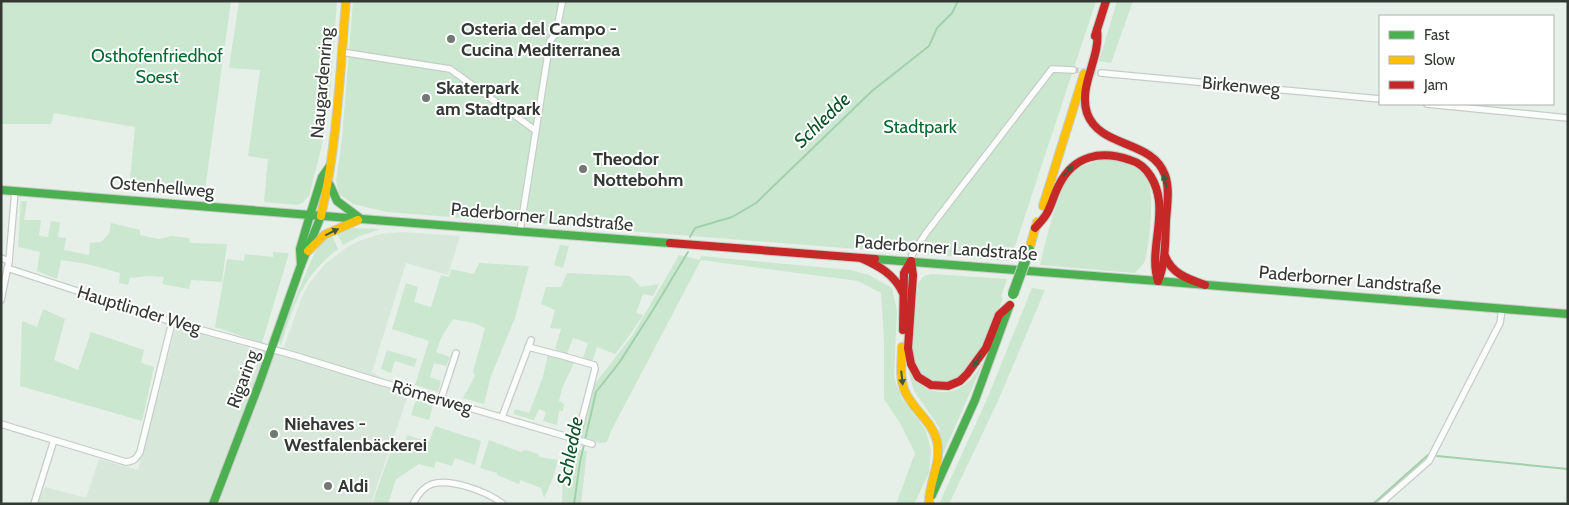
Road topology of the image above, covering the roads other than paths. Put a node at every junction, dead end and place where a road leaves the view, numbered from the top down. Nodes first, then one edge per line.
1 (346, 1) edge
2 (1106, 1) edge
3 (562, 3) dead end
4 (1097, 30) junction
5 (341, 52) junction
6 (1073, 70) tunnel mouth
7 (1101, 73) tunnel mouth
8 (1379, 99) edge
9 (1437, 105) edge
10 (1568, 118) edge
11 (535, 130) junction
12 (329, 167) junction
13 (329, 180) junction
14 (1, 190) edge
15 (15, 191) junction
16 (316, 215) junction
17 (361, 219) junction
18 (1035, 228) junction
19 (520, 231) junction
20 (308, 251) junction
21 (1164, 254) junction
22 (1, 258) edge
23 (861, 258) junction
24 (8, 261) junction
25 (911, 261) junction
26 (301, 265) junction
27 (7, 268) junction
28 (1158, 281) junction
29 (1205, 285) junction
30 (903, 294) junction
31 (1, 300) edge
32 (1012, 300) junction
33 (1502, 309) junction
34 (1568, 314) edge
35 (172, 322) junction
36 (531, 340) dead end
37 (528, 347) junction
38 (271, 349) junction
39 (456, 352) dead end
40 (441, 399) junction
41 (502, 417) junction
42 (1, 424) edge
43 (577, 438) junction
44 (54, 440) junction
45 (592, 444) dead end
46 (928, 503) edge
47 (34, 504) edge
48 (213, 504) edge
49 (413, 504) edge
50 (504, 504) edge
51 (1380, 504) edge

1 - 5 main road, Naugardenring
2 - 4 main road
3 - 11 street
4 - 18 main road
21 -> 4 main road
5 - 11 street
5 - 12 main road, Naugardenring
6 - 25 street
7 - 8 street, Birkenweg
9 - 10 street
11 - 19 street
12 - 13 main road, Naugardenring
12 - 16 main road, Naugardenring
13 - 16 main road, Naugardenring
13 - 17 main road
14 - 15 main road, Ostenhellweg
15 - 16 main road, Ostenhellweg
15 - 24 street
16 - 17 main road, Paderborner Landstraße
16 - 20 main road, Rigaring
16 - 26 main road, Rigaring
17 - 19 main road, Paderborner Landstraße
20 -> 17 main road
18 -> 28 main road
18 - 32 main road, bridge
19 - 23 main road, Paderborner Landstraße
20 - 26 main road, Rigaring
21 - 28 main road
21 - 29 main road
22 - 24 street
23 - 25 main road, Paderborner Landstraße
23 - 30 main road
24 - 27 street
25 - 28 main road, Paderborner Landstraße
25 - 30 main road
32 -> 25 main road
26 - 38 main road, Rigaring
27 - 31 street
27 - 35 street, Hauptlinder Weg
28 - 29 main road, Paderborner Landstraße
29 - 33 main road, Paderborner Landstraße
30 -> 46 main road
32 - 46 main road
33 - 34 main road, Paderborner Landstraße
33 - 51 street
35 - 38 street, Hauptlinder Weg
35 - 44 street
36 - 37 street
37 - 41 street
37 - 43 street
38 - 40 street, Römerweg
38 - 48 main road, Rigaring
39 - 40 street
40 - 41 street, Römerweg
41 - 43 street, Römerweg
42 - 44 street
43 - 45 street, Römerweg
44 - 47 street
49 - 50 street

